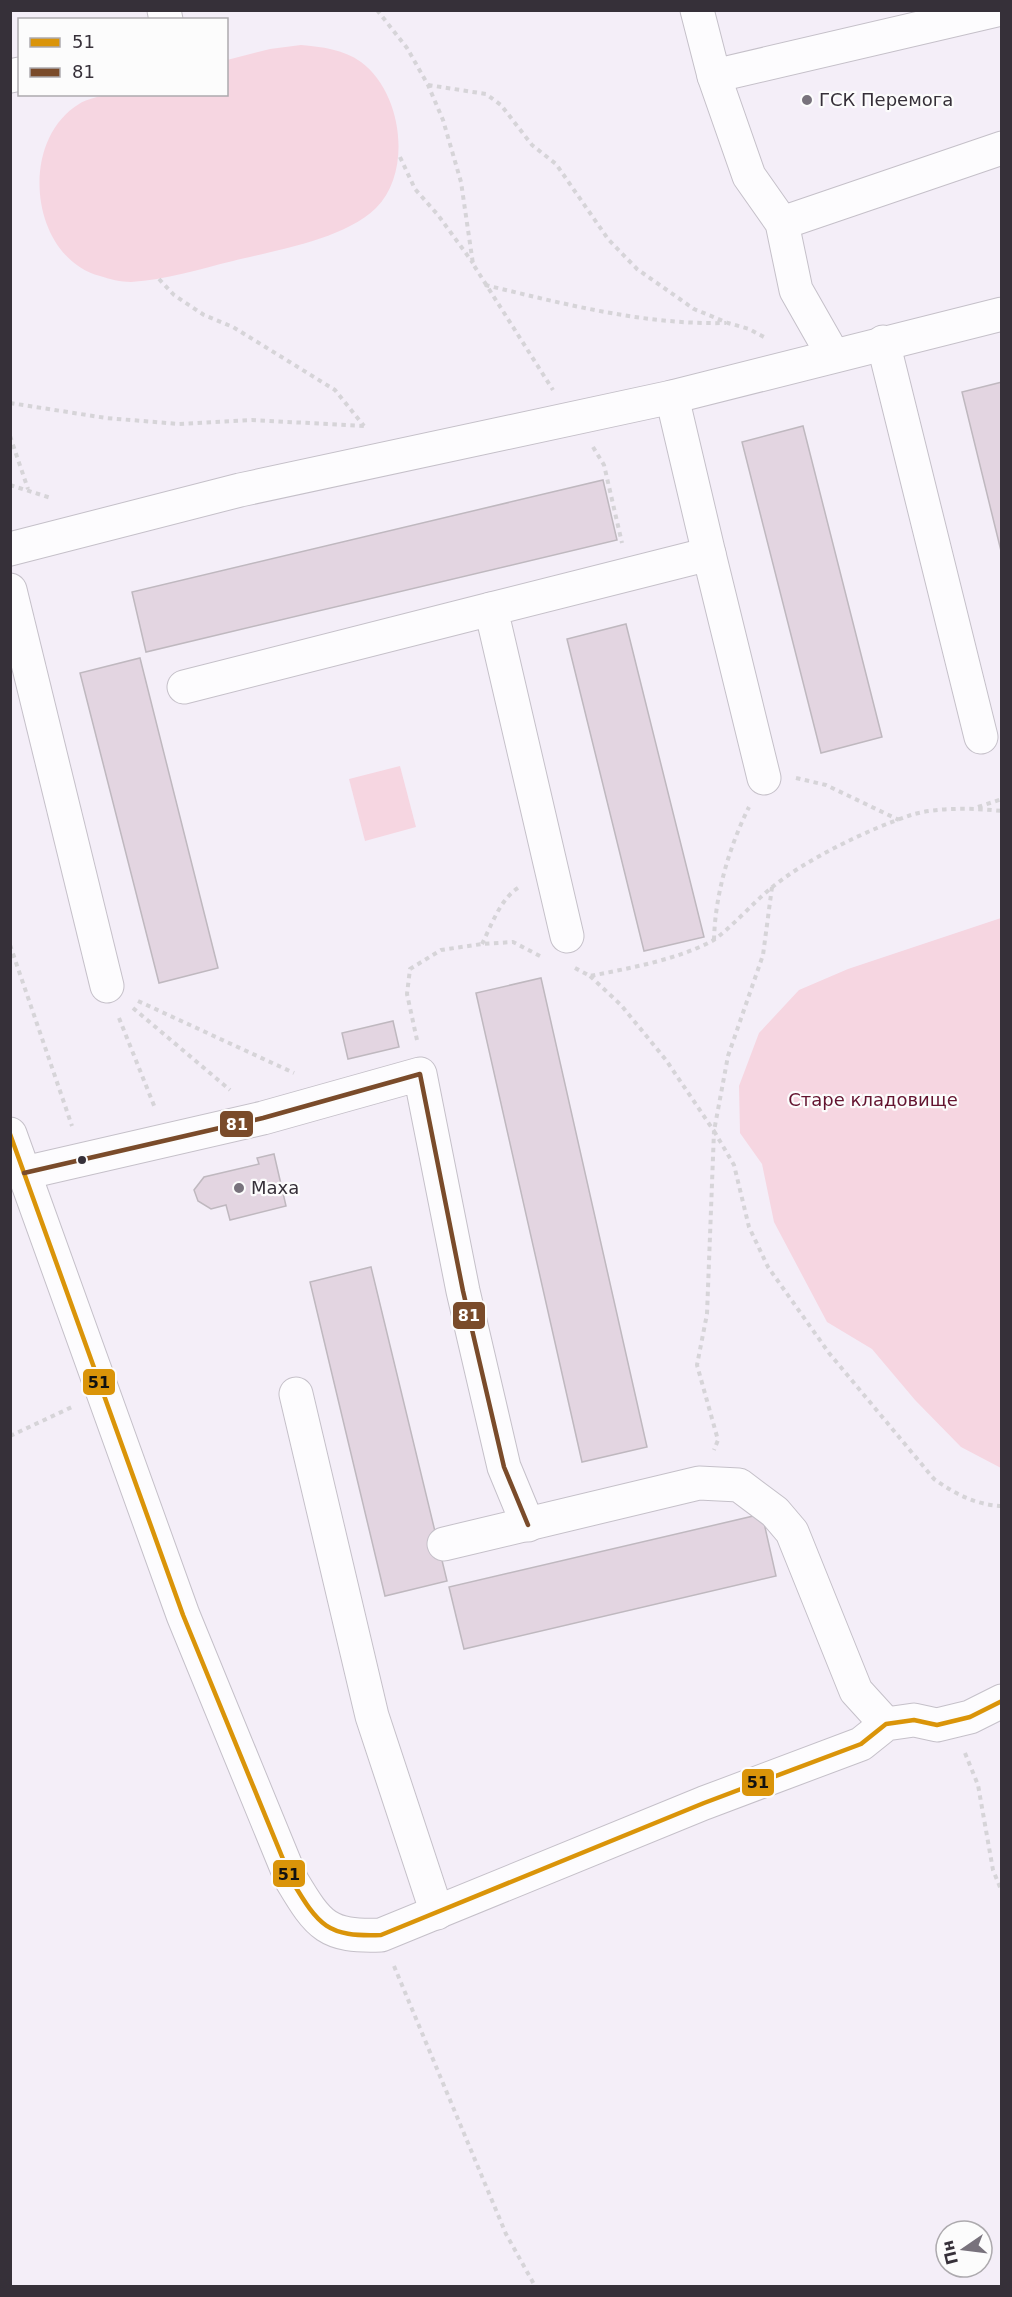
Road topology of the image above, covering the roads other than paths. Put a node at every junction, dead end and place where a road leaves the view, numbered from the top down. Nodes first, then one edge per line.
1 (697, 10) edge
2 (997, 10) edge
3 (714, 76) junction
4 (1002, 148) edge
5 (782, 223) junction
6 (1002, 314) edge
7 (883, 342) junction
8 (819, 358) junction
9 (672, 397) junction
10 (10, 549) edge
11 (709, 554) junction
12 (10, 590) edge
13 (491, 609) junction
14 (184, 687) dead end
15 (981, 737) dead end
16 (764, 778) road end
17 (559, 952) road end
18 (107, 986) road end
19 (10, 1134) edge
20 (24, 1173) junction
21 (296, 1394) dead end
22 (528, 1525) junction
23 (444, 1544) dead end
24 (1002, 1701) edge
25 (886, 1724) junction
26 (437, 1913) junction

1 - 3 street
2 - 3 street
3 - 5 street
4 - 5 street
5 - 8 street
6 - 7 street
7 - 8 street
7 - 15 street
8 - 9 street
9 - 10 street
9 - 11 street
11 - 13 street
11 - 16 street
12 - 18 street
13 - 14 street
13 - 17 street
19 - 20 street
20 - 22 street
20 - 26 street
21 - 26 street
22 - 23 street
22 - 25 street
24 - 25 street
25 - 26 street

